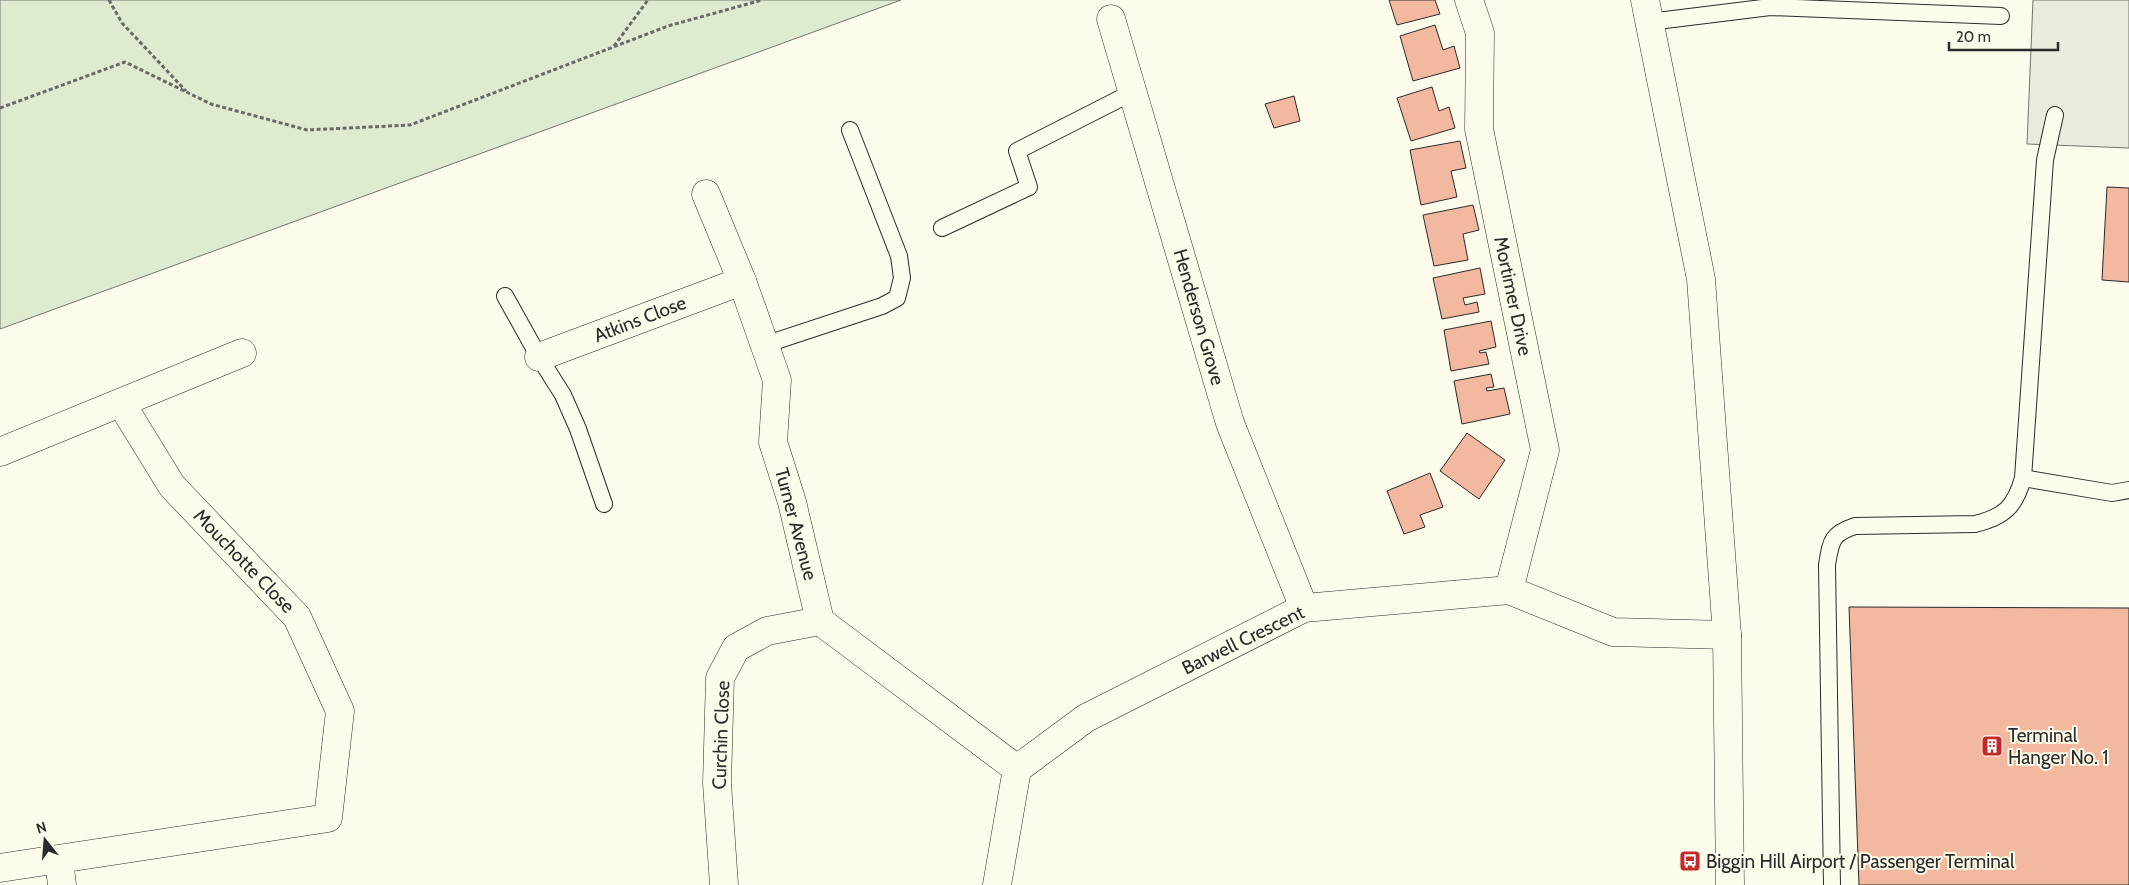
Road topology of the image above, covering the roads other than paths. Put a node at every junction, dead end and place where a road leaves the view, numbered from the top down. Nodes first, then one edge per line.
1 (1469, 0) edge
2 (1647, 11) edge
3 (2001, 16) dead end
4 (1111, 20) dead end
5 (1133, 92) junction
6 (2055, 115) dead end
7 (850, 130) dead end
8 (706, 194) dead end
9 (942, 228) dead end
10 (742, 281) junction
11 (505, 296) dead end
12 (764, 345) junction
13 (242, 353) dead end
14 (539, 357) junction
15 (121, 403) junction
16 (0, 452) edge
17 (2023, 478) junction
18 (2129, 490) edge
19 (604, 504) dead end
20 (1509, 590) junction
21 (1304, 608) junction
22 (820, 621) junction
23 (1727, 635) junction
24 (1017, 768) junction
25 (0, 868) edge
26 (60, 873) edge
27 (724, 885) edge
28 (997, 885) edge
29 (1730, 885) edge
30 (1832, 885) edge

1 - 20 street, Mortimer Drive
2 - 3 lane
2 - 23 street
4 - 5 street, Henderson Grove
5 - 9 lane
5 - 21 street, Henderson Grove
6 - 17 lane
7 - 12 lane
8 - 10 street, Turner Avenue
10 - 12 street, Turner Avenue
10 - 14 street, Atkins Close
11 - 14 lane
12 - 22 street, Turner Avenue
13 - 15 street
14 - 19 lane
15 - 16 street
15 - 26 street, Mouchotte Close
17 - 18 lane
17 - 30 lane
20 - 21 street, Barwell Crescent
20 - 23 street, Barwell Crescent
21 - 24 street, Barwell Crescent
22 - 24 street
22 - 27 street, Curchin Close
23 - 29 street
24 - 28 street
25 - 26 street, Mouchotte Close

